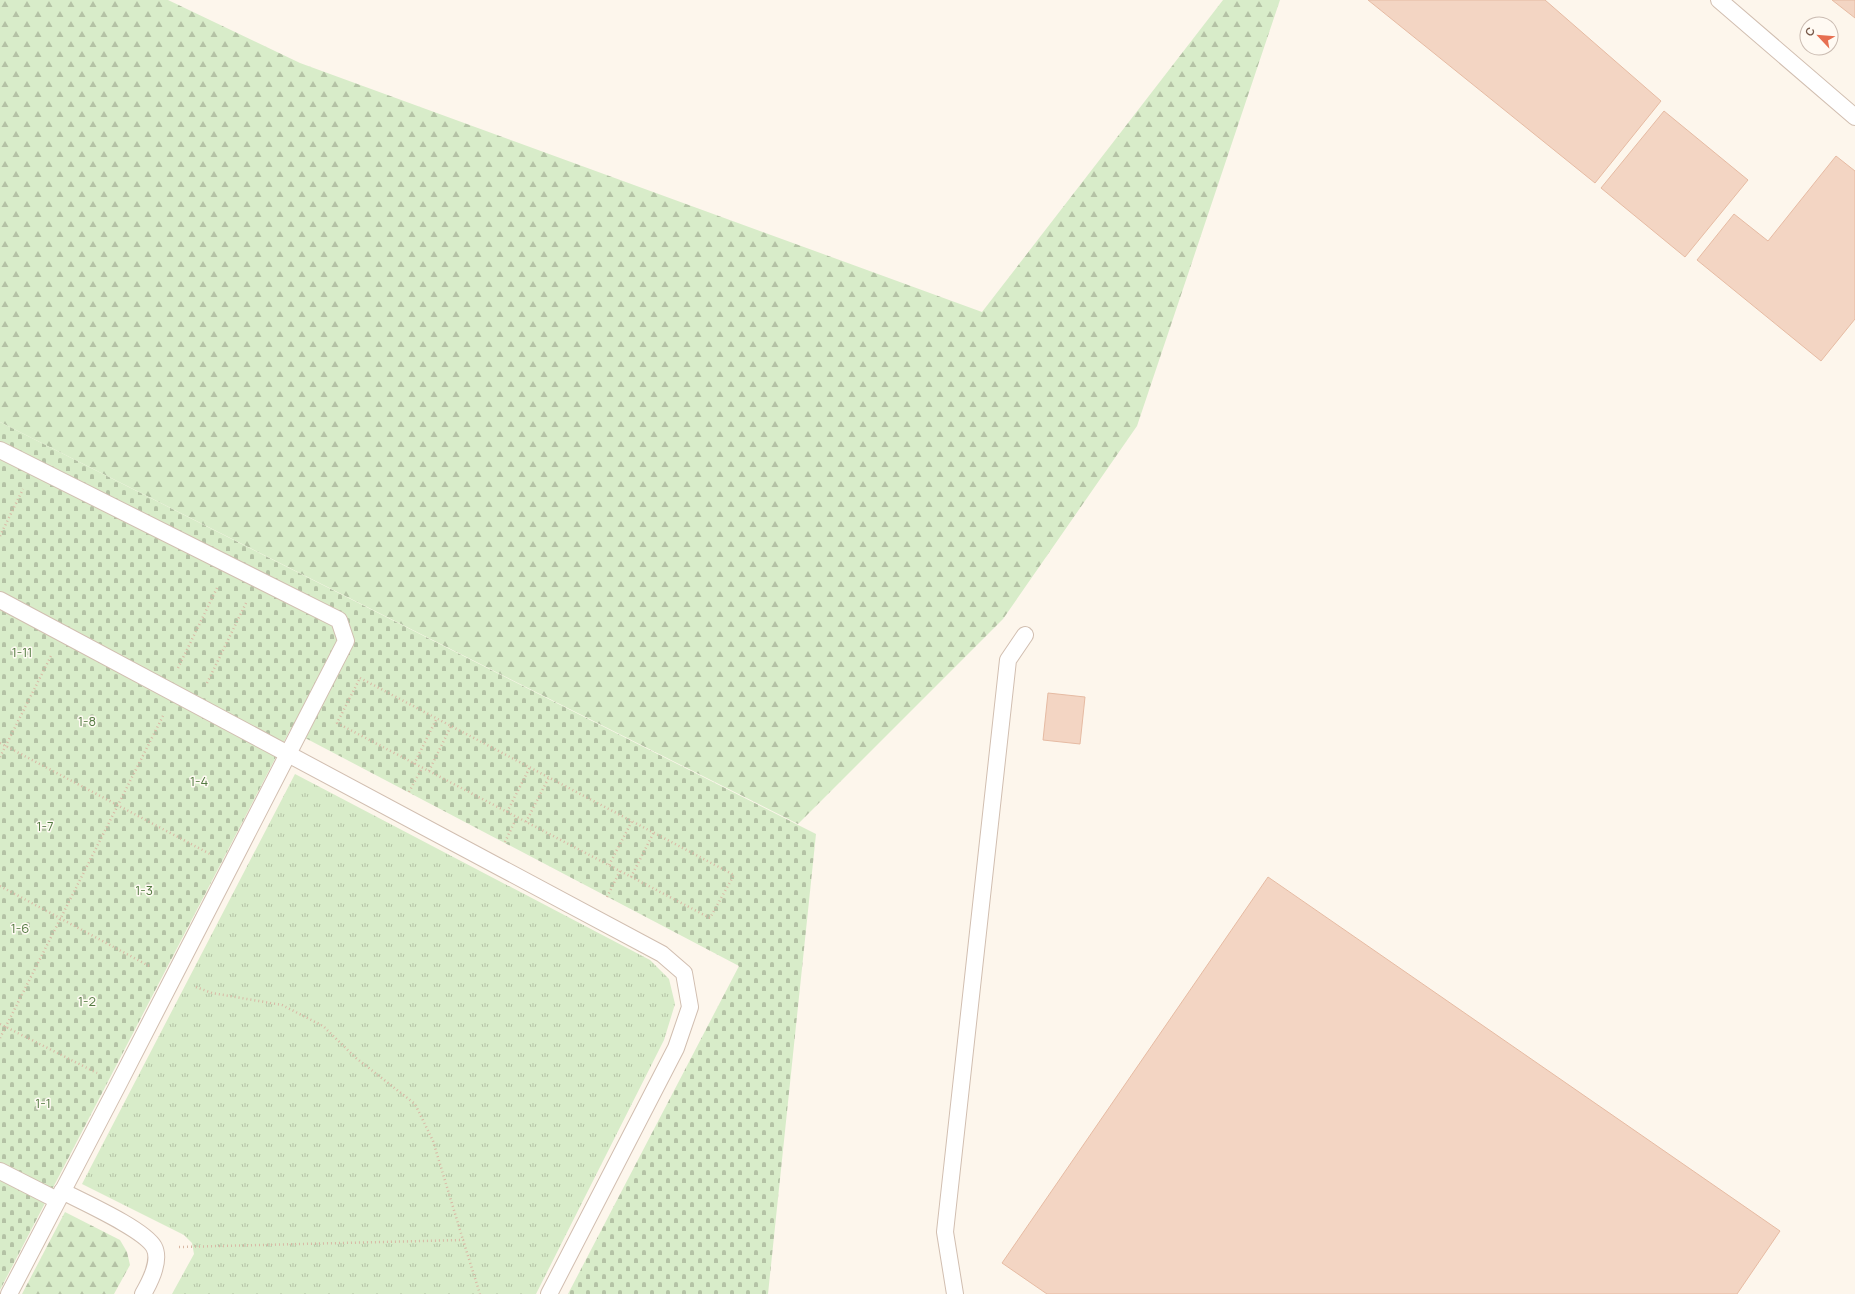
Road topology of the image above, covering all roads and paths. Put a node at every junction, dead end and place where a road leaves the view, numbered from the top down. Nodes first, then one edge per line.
1 (1719, 0) edge
2 (1855, 117) edge
3 (0, 450) edge
4 (34, 467) junction
5 (0, 536) edge
6 (228, 564) junction
7 (258, 579) junction
8 (0, 600) edge
9 (62, 633) junction
10 (1025, 635) dead end
11 (171, 691) junction
12 (196, 705) junction
13 (437, 718) junction
14 (451, 726) junction
15 (0, 743) edge
16 (6, 746) junction
17 (288, 754) junction
18 (0, 757) edge
19 (414, 764) junction
20 (530, 767) junction
21 (429, 771) junction
22 (549, 777) junction
23 (118, 805) junction
24 (507, 812) junction
25 (632, 821) junction
26 (526, 822) junction
27 (654, 832) junction
28 (231, 865) junction
29 (609, 865) junction
30 (631, 877) junction
31 (0, 886) edge
32 (60, 919) junction
33 (173, 978) junction
34 (0, 1024) edge
35 (6, 1027) junction
36 (0, 1038) edge
37 (118, 1085) junction
38 (0, 1171) edge
39 (60, 1196) junction
40 (463, 1240) junction
41 (154, 1248) junction
42 (9, 1294) edge
43 (143, 1294) edge
44 (480, 1294) edge
45 (549, 1294) edge
46 (955, 1294) edge

1 - 2 lane
3 - 4 lane
4 - 5 path
4 - 6 lane
6 - 7 lane
6 - 11 path
7 - 12 path
7 - 17 lane
8 - 9 lane
9 - 11 lane
9 - 16 path
10 - 46 lane
11 - 12 lane
11 - 23 path
12 - 17 lane
13 - 14 path
13 - 19 path
13 - 19 path
14 - 20 path
14 - 21 path
15 - 16 path
16 - 18 path
16 - 23 path
17 - 28 lane
17 - 45 lane
19 - 21 path
20 - 22 path
20 - 24 path
21 - 24 path
22 - 25 path
22 - 26 path
23 - 28 path
23 - 32 path
24 - 26 path
25 - 27 path
25 - 29 path
26 - 29 path
27 - 30 path
27 - 30 path
28 - 33 lane
29 - 30 path
31 - 32 path
32 - 33 path
32 - 35 path
33 - 37 lane
33 - 40 path
34 - 35 path
35 - 36 path
35 - 37 path
37 - 39 lane
38 - 39 lane
39 - 41 lane
39 - 42 lane
40 - 41 path
40 - 44 path
41 - 43 lane

